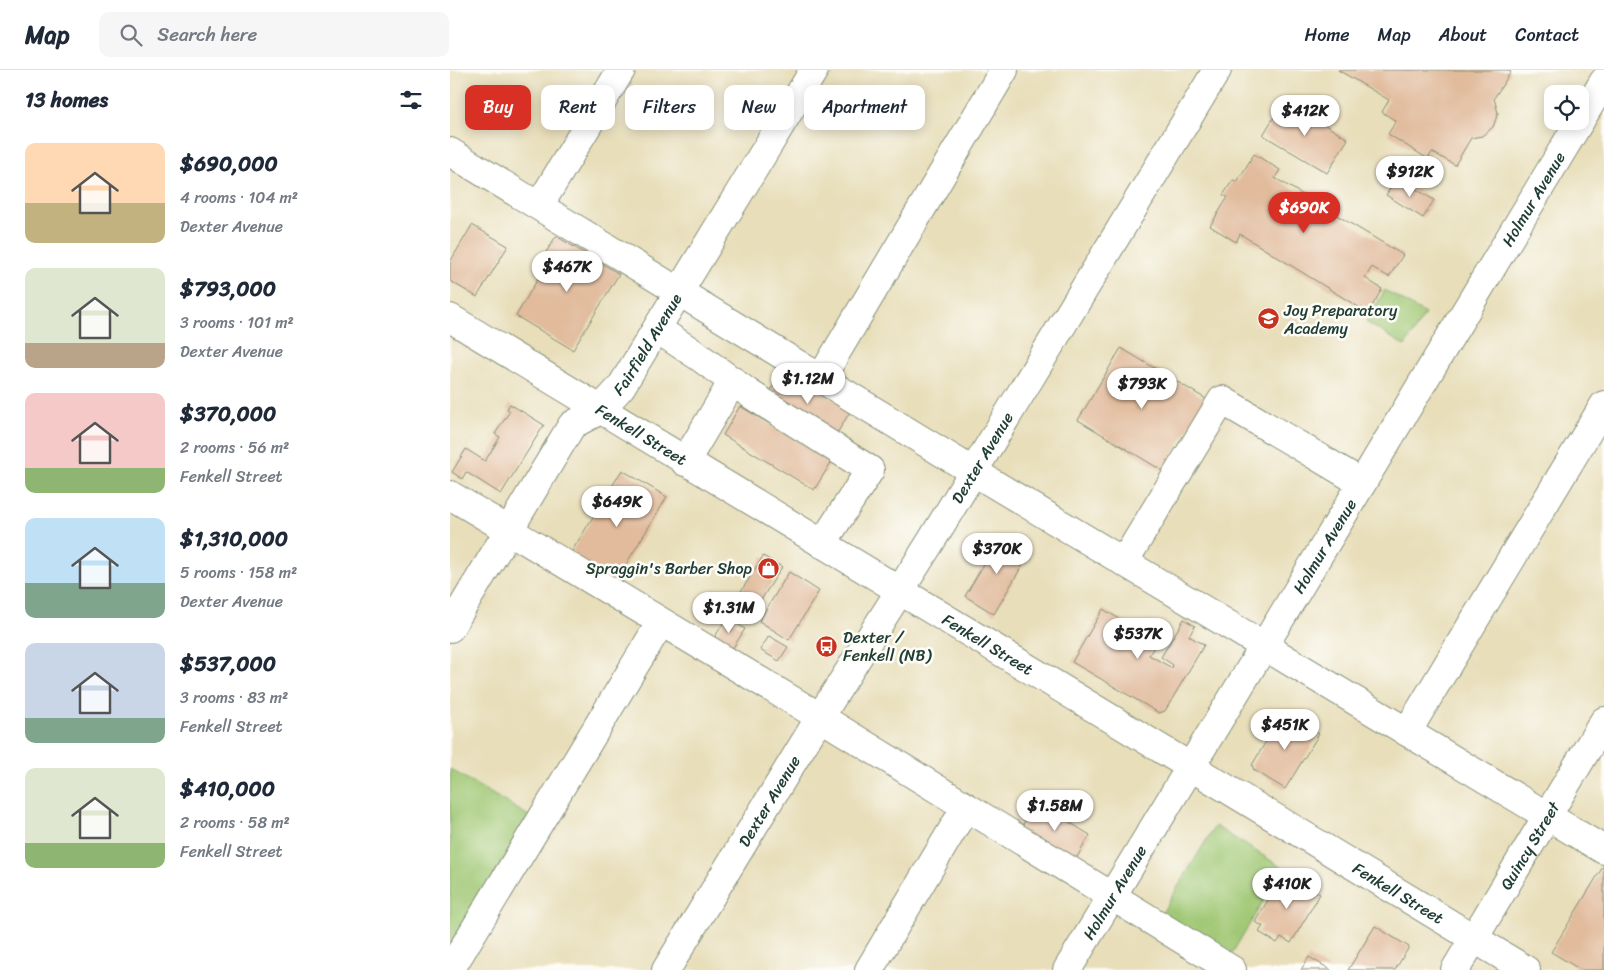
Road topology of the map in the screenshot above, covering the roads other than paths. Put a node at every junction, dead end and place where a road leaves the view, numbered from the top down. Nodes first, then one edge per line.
1 (621, 70) edge
2 (814, 70) edge
3 (1004, 70) edge
4 (1217, 70) edge
5 (1604, 81) edge
6 (1589, 106) edge
7 (1575, 130) edge
8 (450, 152) edge
9 (539, 206) junction
10 (679, 292) junction
11 (450, 318) edge
12 (657, 329) junction
13 (821, 378) junction
14 (733, 381) junction
15 (1604, 404) edge
16 (600, 410) junction
17 (685, 462) junction
18 (974, 472) junction
19 (1362, 484) junction
20 (450, 495) edge
21 (510, 531) junction
22 (822, 544) junction
23 (1124, 562) junction
24 (899, 591) junction
25 (661, 622) junction
26 (450, 628) edge
27 (1264, 646) junction
28 (820, 717) junction
29 (1604, 721) edge
30 (1407, 732) junction
31 (1190, 767) junction
32 (966, 807) junction
33 (1546, 816) junction
34 (1604, 850) edge
35 (1111, 898) junction
36 (1474, 938) junction
37 (450, 970) edge
38 (666, 970) edge
39 (870, 970) edge
40 (1068, 970) edge
41 (1232, 970) edge
42 (1455, 970) edge
43 (1526, 970) edge

1 - 9 street
2 - 10 street, Fairfield Avenue
3 - 13 street
4 - 18 street, Dexter Avenue
5 - 6 street, Holmur Avenue
7 - 19 street, Holmur Avenue
8 - 9 street
9 - 10 street
10 - 12 street, Fairfield Avenue
10 - 13 street
11 - 16 street, Fenkell Street
12 - 14 street
12 - 16 street, Fairfield Avenue
13 - 18 street
14 - 17 street
14 - 22 street
15 - 30 street
16 - 17 street, Fenkell Street
16 - 21 street, Fairfield Avenue
17 - 22 street, Fenkell Street
18 - 23 street
18 - 24 street, Dexter Avenue
19 - 23 street
19 - 27 street, Holmur Avenue
20 - 21 street
21 - 25 street
21 - 26 street, Fairfield Avenue
22 - 24 street, Fenkell Street
23 - 27 street
24 - 28 street, Dexter Avenue
24 - 31 street, Fenkell Street
25 - 28 street
25 - 37 street
27 - 30 street
27 - 31 street, Holmur Avenue
28 - 32 street
28 - 38 street, Dexter Avenue
29 - 33 street, Quincy Street
30 - 33 street
31 - 35 street, Holmur Avenue
31 - 36 street, Fenkell Street
32 - 35 street
32 - 39 street
33 - 34 street
33 - 36 street, Quincy Street
35 - 40 street, Holmur Avenue
35 - 41 street
36 - 42 street, Quincy Street
36 - 43 street, Fenkell Street

